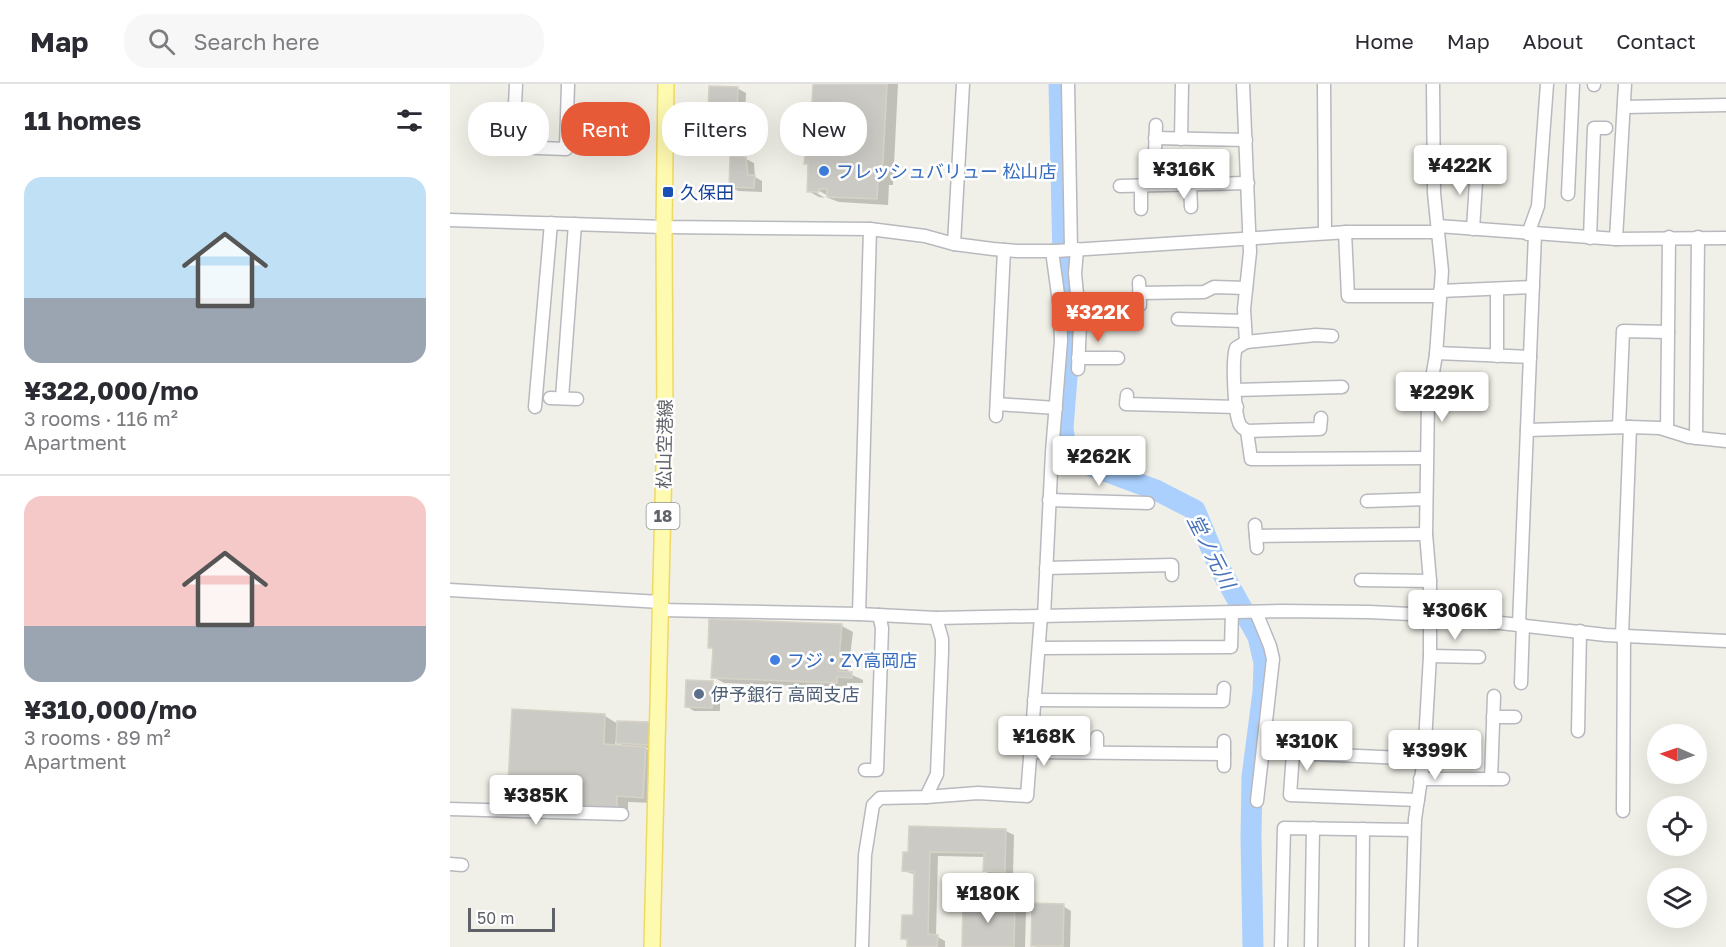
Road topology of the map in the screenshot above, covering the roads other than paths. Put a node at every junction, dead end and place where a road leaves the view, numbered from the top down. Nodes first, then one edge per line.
1 (516, 84) edge
2 (568, 84) edge
3 (665, 84) edge
4 (963, 84) edge
5 (1068, 84) edge
6 (1182, 84) edge
7 (1243, 84) edge
8 (1324, 84) edge
9 (1433, 84) edge
10 (1547, 84) edge
11 (1573, 84) edge
12 (1625, 84) edge
13 (1726, 105) edge
14 (1624, 107) junction
15 (1156, 125) dead end
16 (1606, 128) dead end
17 (1155, 138) junction
18 (1181, 139) junction
19 (1246, 140) junction
20 (1155, 153) dead end
21 (1477, 166) dead end
22 (1248, 183) junction
23 (1190, 185) junction
24 (1120, 186) dead end
25 (1140, 186) junction
26 (1568, 194) dead end
27 (1191, 207) dead end
28 (1141, 209) dead end
29 (450, 220) edge
30 (551, 223) junction
31 (575, 224) junction
32 (664, 227) junction
33 (870, 229) junction
34 (1438, 229) junction
35 (1473, 229) junction
36 (1345, 232) junction
37 (1325, 233) junction
38 (1532, 234) junction
39 (1248, 237) junction
40 (1669, 237) junction
41 (1698, 237) junction
42 (1590, 238) junction
43 (1726, 238) edge
44 (1616, 239) junction
45 (954, 244) junction
46 (1004, 250) junction
47 (1065, 250) junction
48 (1533, 287) junction
49 (1246, 288) junction
50 (1497, 289) junction
51 (1139, 293) dead end
52 (1439, 294) junction
53 (1178, 319) dead end
54 (1244, 321) junction
55 (1668, 332) junction
56 (1333, 337) dead end
57 (1246, 342) junction
58 (1436, 353) junction
59 (1497, 356) junction
60 (1530, 357) junction
61 (1118, 358) dead end
62 (1342, 387) dead end
63 (1235, 390) junction
64 (1127, 395) dead end
65 (577, 399) dead end
66 (532, 401) dead end
67 (1237, 407) junction
68 (1056, 408) junction
69 (1321, 418) dead end
70 (1625, 427) junction
71 (1667, 429) junction
72 (1527, 430) junction
73 (1247, 431) junction
74 (1696, 438) junction
75 (1726, 441) edge
76 (1354, 458) junction
77 (1426, 458) junction
78 (1355, 472) dead end
79 (1426, 499) junction
80 (1050, 500) junction
81 (1367, 501) dead end
82 (1148, 503) dead end
83 (1426, 534) junction
84 (1256, 537) dead end
85 (1046, 568) junction
86 (1172, 575) dead end
87 (1361, 580) dead end
88 (1430, 581) junction
89 (450, 590) edge
90 (660, 606) junction
91 (1256, 612) junction
92 (1232, 613) junction
93 (859, 614) junction
94 (879, 615) junction
95 (1430, 615) junction
96 (1043, 616) junction
97 (936, 618) junction
98 (1521, 624) junction
99 (1580, 631) junction
100 (1623, 636) junction
101 (1726, 640) edge
102 (1039, 648) junction
103 (1430, 656) junction
104 (1479, 657) dead end
105 (1521, 683) dead end
106 (1224, 688) dead end
107 (1494, 696) dead end
108 (1034, 700) junction
109 (1493, 717) junction
110 (1515, 717) dead end
111 (1578, 731) dead end
112 (1098, 737) dead end
113 (1224, 741) dead end
114 (1030, 752) junction
115 (1097, 752) junction
116 (1424, 759) junction
117 (865, 770) dead end
118 (1420, 778) junction
119 (926, 797) junction
120 (1418, 800) junction
121 (1257, 801) dead end
122 (450, 809) edge
123 (1623, 811) dead end
124 (622, 814) dead end
125 (1313, 828) junction
126 (1363, 829) junction
127 (1414, 830) junction
128 (652, 947) edge
129 (862, 947) edge
130 (1281, 947) edge
131 (1311, 947) edge
132 (1362, 947) edge
133 (1411, 947) edge

1 - 2 street
3 - 32 main road, 松山空港線 / 18
4 - 45 street
5 - 47 street
6 - 18 street
7 - 19 street
8 - 37 street
9 - 34 street
10 - 38 street
11 - 26 street
12 - 14 street
13 - 14 street
14 - 44 street
15 - 17 street
16 - 42 street
17 - 18 street
17 - 20 street
18 - 19 street
19 - 22 street
21 - 35 street
22 - 23 street
22 - 39 street
23 - 25 street
23 - 27 street
24 - 25 street
25 - 28 street
29 - 30 street
30 - 31 street
30 - 66 street
31 - 32 street
31 - 65 street
32 - 33 street
32 - 90 main road, 松山空港線 / 18
33 - 45 street
33 - 93 street
34 - 35 street
34 - 36 street
34 - 52 street
35 - 38 street
36 - 37 street
36 - 52 street
37 - 39 street
38 - 42 street
38 - 48 street
39 - 47 street
39 - 49 street
40 - 41 street
40 - 44 street
40 - 55 street
41 - 43 street
41 - 74 street
42 - 44 street
45 - 46 street
46 - 47 street
46 - 68 street
47 - 61 street
47 - 68 street
48 - 50 street
48 - 60 street
49 - 51 street
49 - 54 street
50 - 52 street
50 - 59 street
52 - 58 street
53 - 54 street
54 - 57 street
55 - 70 street
55 - 71 street
56 - 57 street
57 - 63 street
58 - 59 street
58 - 77 street
59 - 60 street
60 - 72 street
62 - 63 street
63 - 67 street
64 - 67 street
67 - 73 street
68 - 80 street
69 - 73 street
70 - 71 street
70 - 72 street
70 - 100 street
71 - 74 street
72 - 98 street
73 - 76 street
74 - 75 street
76 - 77 street
76 - 78 street
77 - 79 street
79 - 81 street
79 - 83 street
80 - 82 street
80 - 85 street
83 - 84 street
83 - 88 street
85 - 86 street
85 - 96 street
87 - 88 street
88 - 95 street
89 - 90 street
90 - 93 street
90 - 128 main road, 松山空港線 / 18
91 - 92 street
91 - 95 street
91 - 121 street
92 - 96 street
92 - 102 street
93 - 94 street
94 - 97 street
94 - 117 street
95 - 98 street
95 - 103 street
96 - 97 street
96 - 102 street
97 - 119 street
98 - 99 street
98 - 105 street
99 - 100 street
99 - 111 street
100 - 101 street
100 - 123 street
102 - 108 street
103 - 104 street
103 - 116 street
106 - 108 street
107 - 109 street
108 - 114 street
109 - 110 street
109 - 118 street
112 - 115 street
113 - 115 street
114 - 115 street
114 - 119 street
116 - 118 street
116 - 120 street
118 - 120 street
119 - 129 street
120 - 127 street
122 - 124 street
125 - 126 street
125 - 130 street
125 - 131 street
126 - 127 street
126 - 132 street
127 - 133 street

